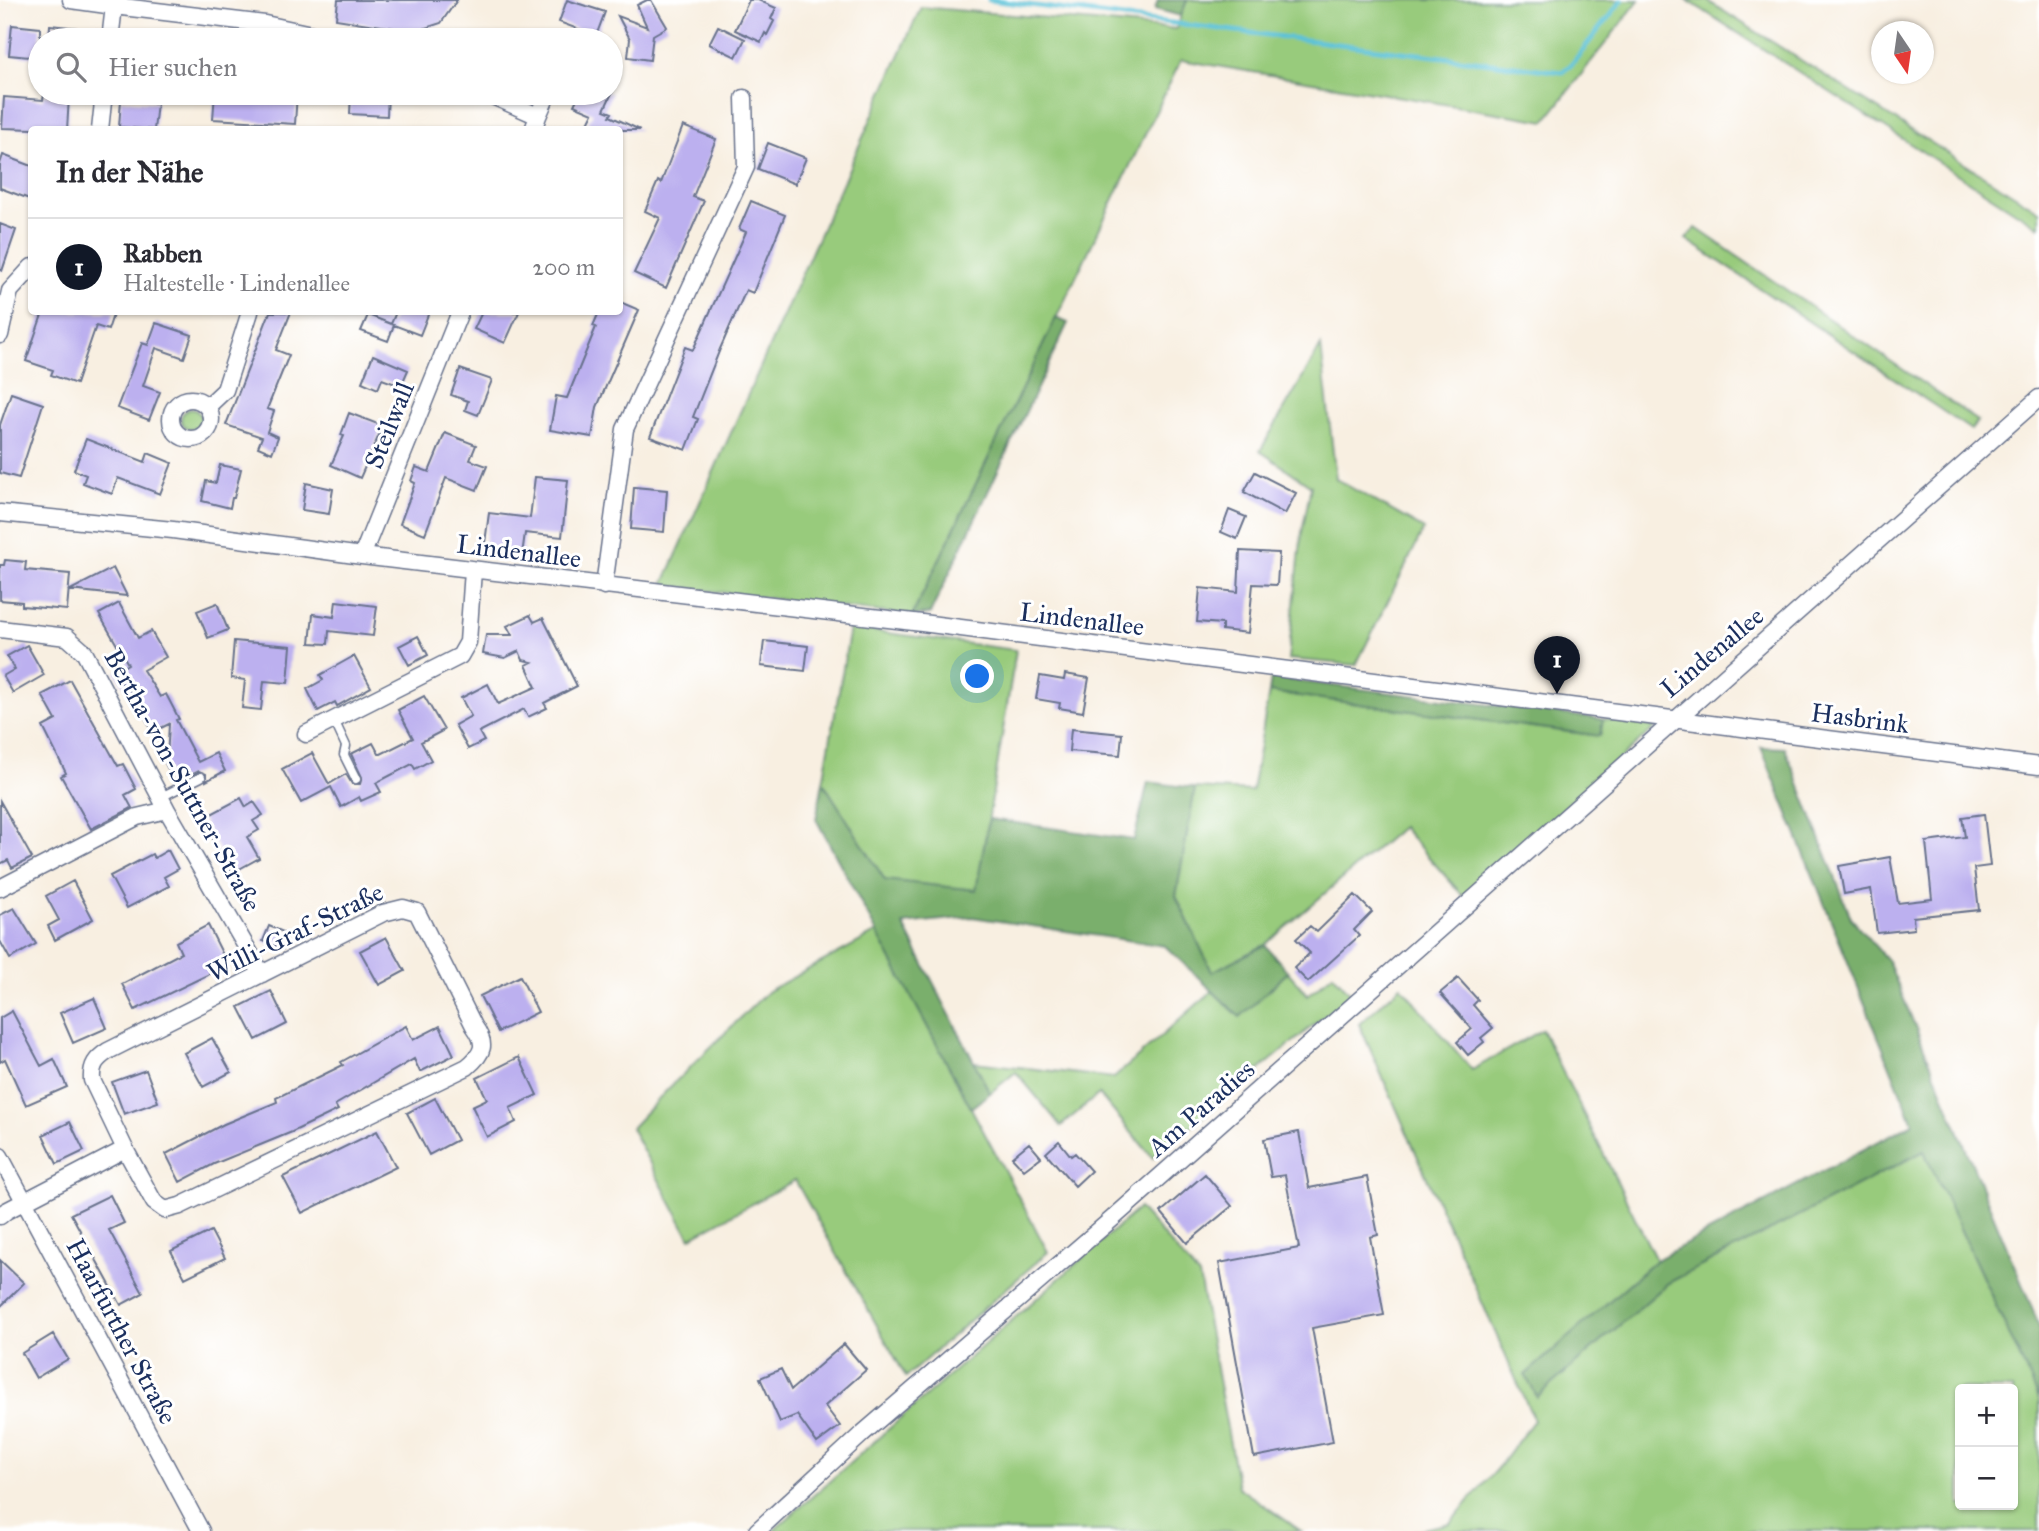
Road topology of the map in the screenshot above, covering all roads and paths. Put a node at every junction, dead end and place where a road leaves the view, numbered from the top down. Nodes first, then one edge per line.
1 (71, 0) edge
2 (114, 6) junction
3 (111, 28) edge
4 (284, 28) edge
5 (744, 98) dead end
6 (103, 105) edge
7 (506, 105) edge
8 (543, 105) edge
9 (536, 123) edge
10 (100, 126) edge
11 (28, 270) edge
12 (5, 289) edge
13 (249, 315) edge
14 (459, 315) edge
15 (0, 335) edge
16 (2039, 398) edge
17 (207, 407) dead end
18 (0, 513) edge
19 (362, 556) junction
20 (473, 570) junction
21 (604, 586) junction
22 (0, 629) edge
23 (334, 720) junction
24 (1675, 720) junction
25 (306, 734) dead end
26 (2039, 766) edge
27 (201, 777) dead end
28 (356, 779) dead end
29 (164, 804) junction
30 (0, 888) edge
31 (262, 974) junction
32 (125, 1149) junction
33 (0, 1156) edge
34 (25, 1202) junction
35 (0, 1216) edge
36 (201, 1531) edge
37 (757, 1531) edge

1 - 2 street
2 - 3 street
2 - 4 street
5 - 21 street
6 - 10 street
7 - 9 street
8 - 9 street
11 - 12 street
12 - 15 street
13 - 17 street
14 - 19 street, Steilwall
16 - 24 street, Lindenallee
18 - 19 street, Lindenallee
19 - 20 street, Lindenallee
20 - 21 street, Lindenallee
20 - 23 street
21 - 24 street, Lindenallee
22 - 29 street, Bertha-von-Suttner-Straße
23 - 25 street
23 - 28 lane
24 - 26 street, Hasbrink
24 - 37 street, Am Paradies
27 - 29 lane
29 - 30 street
29 - 31 street, Bertha-von-Suttner-Straße
31 - 32 street, Willi-Graf-Straße
31 - 32 street, Willi-Graf-Straße
32 - 34 street
33 - 34 street, Haarfurther Straße
34 - 35 street
34 - 36 street, Haarfurther Straße

